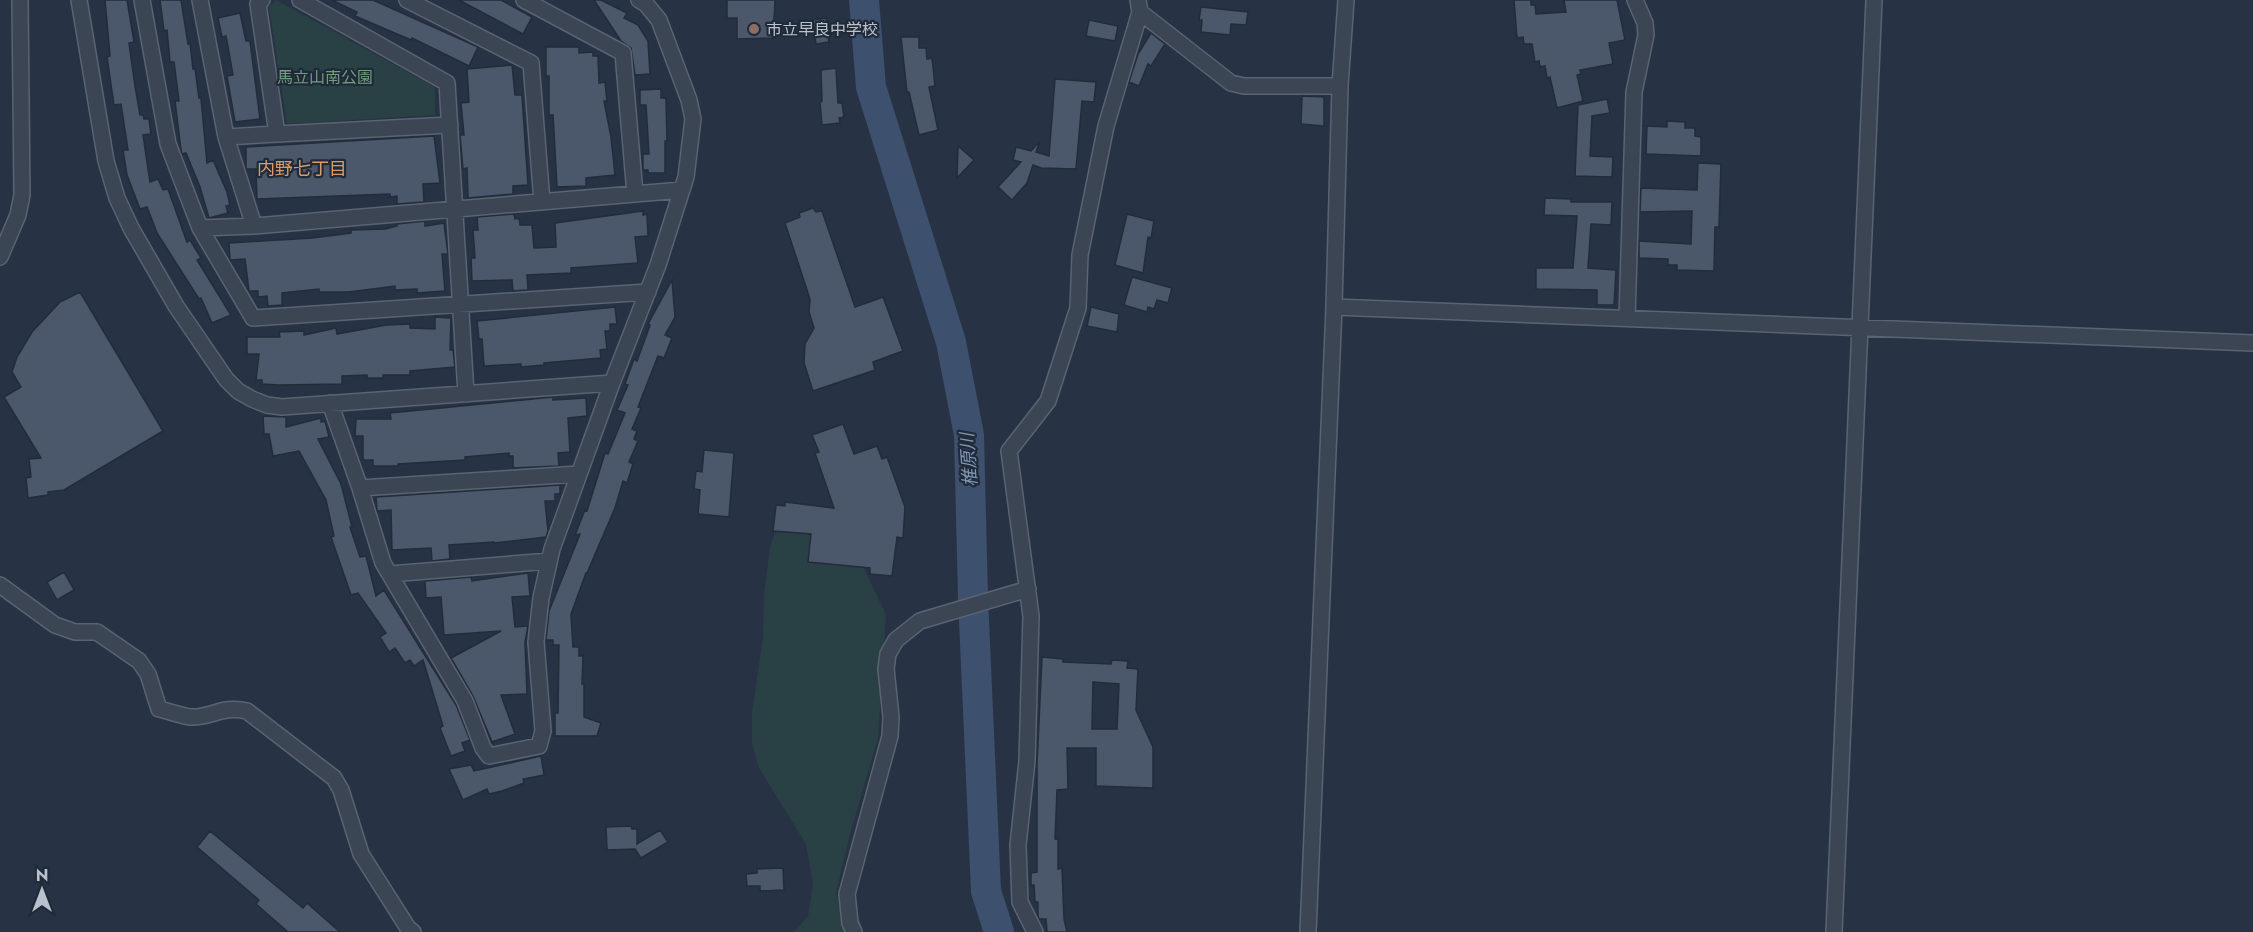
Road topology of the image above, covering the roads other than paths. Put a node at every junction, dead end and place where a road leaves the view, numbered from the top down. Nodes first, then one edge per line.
1 (20, 0) edge
2 (80, 0) edge
3 (142, 0) edge
4 (200, 0) edge
5 (262, 0) edge
6 (300, 0) edge
7 (407, 0) edge
8 (524, 0) edge
9 (639, 0) edge
10 (1346, 0) edge
11 (1635, 0) edge
12 (1874, 0) edge
13 (1139, 6) edge
14 (1340, 86) junction
15 (450, 125) junction
16 (277, 134) junction
17 (225, 136) junction
18 (682, 190) junction
19 (635, 194) junction
20 (543, 202) junction
21 (456, 209) junction
22 (254, 226) junction
23 (200, 228) junction
24 (0, 257) edge
25 (648, 292) junction
26 (461, 305) junction
27 (1334, 307) junction
28 (1627, 318) junction
29 (1859, 327) junction
30 (2253, 343) edge
31 (612, 383) junction
32 (466, 394) junction
33 (330, 403) junction
34 (579, 474) junction
35 (360, 488) junction
36 (549, 561) junction
37 (390, 574) junction
38 (0, 585) edge
39 (1028, 589) junction
40 (414, 932) edge
41 (854, 932) edge
42 (1035, 932) edge
43 (1308, 932) edge
44 (1834, 932) edge

1 - 24 street
2 - 33 street
3 - 23 street
4 - 17 street
5 - 16 street
6 - 15 street
7 - 20 street
8 - 19 street
9 - 18 street
10 - 14 street
11 - 28 street
12 - 29 street
13 - 14 street
13 - 39 street
14 - 27 street
15 - 16 street
15 - 21 street
16 - 17 street
17 - 22 street
18 - 19 street
18 - 25 street
19 - 20 street
20 - 21 street
21 - 22 street
21 - 26 street
22 - 23 street
23 - 26 street
25 - 26 street
25 - 31 street
26 - 32 street
27 - 28 street
27 - 43 street
28 - 29 street
29 - 30 street
29 - 44 street
31 - 32 street
31 - 34 street
32 - 33 street
33 - 35 street
34 - 35 street
34 - 36 street
35 - 37 street
36 - 37 street
36 - 37 street
38 - 40 street
39 - 41 street
39 - 42 street

